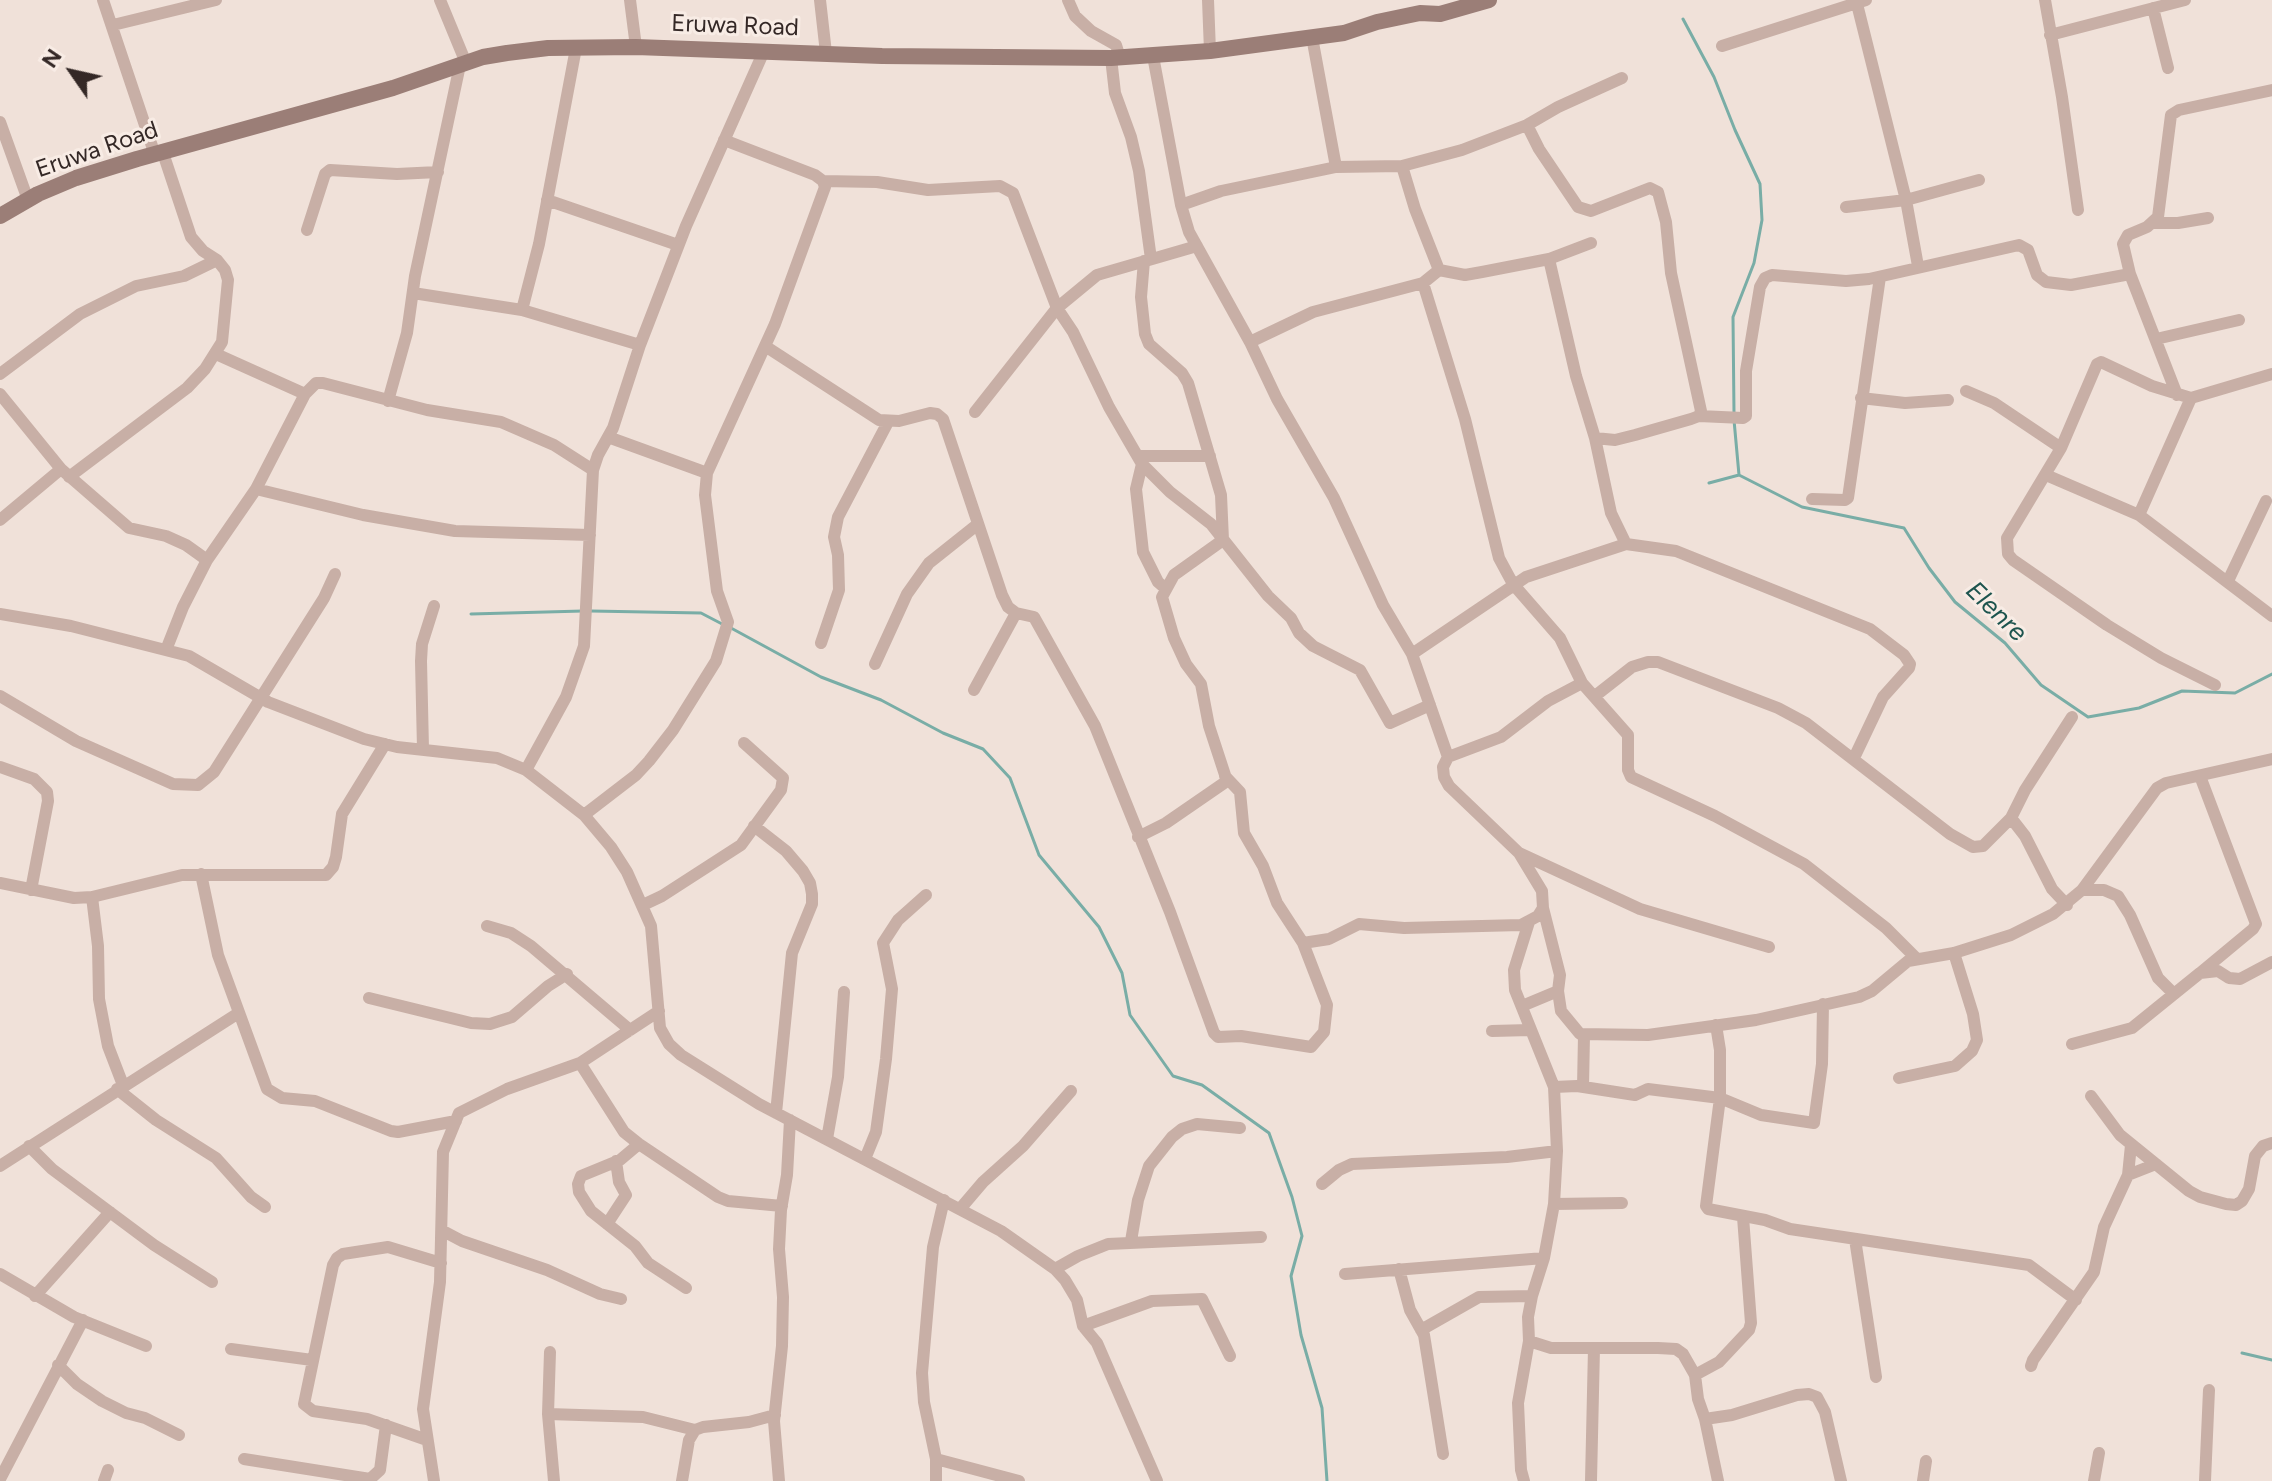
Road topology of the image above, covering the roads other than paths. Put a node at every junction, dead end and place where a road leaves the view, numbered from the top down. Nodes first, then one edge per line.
1 (103, 0) edge
2 (216, 0) edge
3 (440, 0) edge
4 (630, 0) edge
5 (820, 0) edge
6 (1068, 0) edge
7 (1208, 0) edge
8 (1489, 0) edge
9 (2045, 0) edge
10 (2185, 0) edge
11 (1859, 1) edge
12 (2153, 8) junction
13 (113, 25) junction
14 (2050, 35) junction
15 (1312, 37) junction
16 (1722, 46) dead end
17 (636, 47) junction
18 (576, 48) junction
19 (764, 51) junction
20 (1210, 51) junction
21 (826, 53) junction
22 (1153, 56) junction
23 (1116, 58) junction
24 (463, 64) junction
25 (2168, 68) dead end
26 (1622, 78) dead end
27 (2272, 91) edge
28 (0, 122) edge
29 (1527, 125) junction
30 (724, 140) junction
31 (159, 154) junction
32 (1402, 166) junction
33 (1336, 167) junction
34 (438, 172) junction
35 (1979, 180) dead end
36 (823, 181) junction
37 (28, 200) junction
38 (547, 200) junction
39 (1906, 200) junction
40 (1181, 205) junction
41 (1846, 207) dead end
42 (2078, 210) dead end
43 (0, 216) edge
44 (2208, 218) dead end
45 (2155, 223) junction
46 (307, 230) dead end
47 (1591, 243) dead end
48 (678, 245) junction
49 (1197, 246) junction
50 (1549, 259) junction
51 (217, 260) junction
52 (1148, 260) junction
53 (1918, 266) junction
54 (1439, 270) junction
55 (2130, 274) junction
56 (1880, 277) junction
57 (1423, 283) junction
58 (413, 293) junction
59 (1057, 308) junction
60 (522, 310) junction
61 (2239, 320) dead end
62 (2156, 339) junction
63 (1250, 342) junction
64 (640, 345) junction
65 (765, 346) junction
66 (216, 354) junction
67 (0, 374) edge
68 (2272, 374) edge
69 (1966, 391) dead end
70 (0, 394) edge
71 (305, 394) junction
72 (2177, 395) junction
73 (1861, 398) junction
74 (2191, 398) junction
75 (1948, 400) dead end
76 (388, 401) junction
77 (975, 412) dead end
78 (1699, 416) junction
79 (888, 422) junction
80 (608, 437) junction
81 (1595, 438) junction
82 (2061, 448) junction
83 (1210, 456) junction
84 (1140, 460) junction
85 (593, 470) junction
86 (65, 473) junction
87 (707, 473) junction
88 (2046, 475) junction
89 (256, 489) junction
90 (1812, 499) dead end
91 (2266, 501) dead end
92 (2139, 515) junction
93 (0, 520) edge
94 (978, 524) junction
95 (590, 535) junction
96 (1223, 540) junction
97 (1626, 544) junction
98 (207, 560) junction
99 (335, 574) dead end
100 (2228, 581) junction
101 (1513, 584) junction
102 (1165, 588) junction
103 (434, 606) dead end
104 (1016, 613) junction
105 (0, 614) edge
106 (2272, 616) edge
107 (821, 643) dead end
108 (166, 650) junction
109 (1412, 654) junction
110 (875, 664) dead end
111 (1582, 683) junction
112 (2215, 685) dead end
113 (974, 690) dead end
114 (0, 696) edge
115 (1595, 696) junction
116 (261, 698) junction
117 (1430, 705) junction
118 (2072, 717) dead end
119 (744, 743) dead end
120 (385, 744) junction
121 (423, 749) junction
122 (1448, 757) junction
123 (1854, 758) junction
124 (2272, 759) edge
125 (0, 767) edge
126 (526, 770) junction
127 (1225, 776) junction
128 (2200, 776) junction
129 (584, 815) junction
130 (2011, 818) junction
131 (754, 826) junction
132 (1138, 837) junction
133 (1519, 853) junction
134 (201, 874) junction
135 (0, 883) edge
136 (31, 890) junction
137 (2082, 890) junction
138 (926, 895) dead end
139 (92, 897) junction
140 (643, 905) junction
141 (2067, 905) junction
142 (1543, 908) junction
143 (1529, 922) junction
144 (487, 926) dead end
145 (1303, 943) junction
146 (1769, 947) dead end
147 (1954, 953) junction
148 (1917, 959) junction
149 (2272, 962) edge
150 (2200, 973) junction
151 (567, 974) junction
152 (1558, 991) junction
153 (844, 992) dead end
154 (2173, 993) junction
155 (369, 998) dead end
156 (1823, 1004) junction
157 (1522, 1006) junction
158 (659, 1011) junction
159 (237, 1014) junction
160 (1716, 1025) junction
161 (630, 1030) junction
162 (1530, 1030) junction
163 (1492, 1031) dead end
164 (1584, 1035) junction
165 (2072, 1044) dead end
166 (580, 1063) junction
167 (1899, 1078) dead end
168 (120, 1087) junction
169 (1554, 1087) junction
170 (1583, 1087) junction
171 (1071, 1091) dead end
172 (2091, 1096) dead end
173 (1720, 1098) junction
174 (776, 1113) junction
175 (790, 1120) junction
176 (456, 1121) junction
177 (1240, 1128) dead end
178 (827, 1139) junction
179 (2272, 1143) edge
180 (639, 1144) junction
181 (2131, 1145) junction
182 (29, 1146) junction
183 (1557, 1151) junction
184 (2, 1159) edge
185 (865, 1159) junction
186 (616, 1161) junction
187 (2156, 1164) junction
188 (2128, 1175) junction
189 (1322, 1184) dead end
190 (944, 1200) junction
191 (1622, 1203) dead end
192 (1554, 1204) junction
193 (782, 1206) junction
194 (265, 1207) dead end
195 (960, 1209) junction
196 (110, 1212) junction
197 (1743, 1217) junction
198 (607, 1224) junction
199 (443, 1231) junction
200 (1261, 1237) dead end
201 (1855, 1239) junction
202 (1131, 1241) junction
203 (1544, 1258) junction
204 (441, 1263) junction
205 (1055, 1269) junction
206 (1399, 1269) junction
207 (0, 1274) edge
208 (1345, 1274) dead end
209 (212, 1282) dead end
210 (686, 1288) dead end
211 (35, 1296) junction
212 (1532, 1296) junction
213 (621, 1299) dead end
214 (2076, 1300) junction
215 (83, 1320) junction
216 (1083, 1326) junction
217 (1421, 1330) junction
218 (1529, 1341) junction
219 (146, 1346) dead end
220 (1594, 1348) junction
221 (231, 1349) dead end
222 (550, 1352) dead end
223 (1230, 1356) dead end
224 (312, 1360) junction
225 (58, 1365) junction
226 (2031, 1366) dead end
227 (1695, 1375) junction
228 (1876, 1377) dead end
229 (77, 1384) junction
230 (45, 1388) junction
231 (2209, 1390) dead end
232 (548, 1414) junction
233 (775, 1415) junction
234 (423, 1416) junction
235 (1705, 1419) junction
236 (386, 1425) junction
237 (403, 1430) junction
238 (695, 1430) junction
239 (179, 1435) dead end
240 (427, 1440) junction
241 (2099, 1453) dead end
242 (1443, 1454) dead end
243 (244, 1459) dead end
244 (936, 1459) junction
245 (1926, 1461) dead end
246 (293, 1475) edge
247 (0, 1479) edge
248 (369, 1480) edge
249 (434, 1481) edge
250 (554, 1481) edge
251 (682, 1481) edge
252 (779, 1481) edge
253 (936, 1481) edge
254 (1019, 1481) edge
255 (1157, 1481) edge
256 (1524, 1481) edge
257 (1591, 1481) edge
258 (1718, 1481) edge
259 (1841, 1481) edge
260 (1923, 1481) edge
261 (2094, 1481) edge
262 (2205, 1481) edge

1 - 13 street
2 - 13 street
3 - 24 street
4 - 17 street
5 - 21 street
6 - 23 street
7 - 20 street
8 - 15 main road, Eruwa Road
9 - 14 street
10 - 12 street
11 - 16 street
11 - 39 street
12 - 14 street
12 - 25 street
13 - 31 street
14 - 42 street
15 - 20 main road, Eruwa Road
15 - 33 street
17 - 18 main road, Eruwa Road
17 - 19 main road, Eruwa Road
18 - 24 main road, Eruwa Road
18 - 38 street
19 - 21 main road, Eruwa Road
19 - 30 street
20 - 22 main road, Eruwa Road
21 - 23 main road, Eruwa Road
22 - 23 main road, Eruwa Road
22 - 40 street
23 - 52 street
24 - 31 main road, Eruwa Road
24 - 34 street
26 - 29 street
27 - 45 street
28 - 37 street
29 - 32 street
29 - 78 street
30 - 36 street
30 - 48 street
31 - 37 main road, Eruwa Road
31 - 51 street
32 - 33 street
32 - 54 street
33 - 40 street
34 - 46 street
34 - 58 street
35 - 39 street
36 - 59 street
36 - 65 street
37 - 43 main road, Eruwa Road
38 - 48 street
38 - 60 street
39 - 41 street
39 - 53 street
40 - 49 street
44 - 45 street
45 - 55 street
47 - 50 street
48 - 64 street
49 - 52 street
49 - 63 street
50 - 54 street
50 - 81 street
51 - 66 street
51 - 67 street
52 - 59 street
52 - 83 street
53 - 55 street
53 - 56 street
54 - 57 street
55 - 62 street
56 - 73 street
56 - 78 street
57 - 63 street
57 - 101 street
58 - 60 street
58 - 76 street
59 - 77 street
59 - 84 street
60 - 64 street
61 - 62 street
62 - 72 street
63 - 109 street
64 - 80 street
65 - 79 street
65 - 87 street
66 - 71 street
66 - 86 street
68 - 74 street
69 - 82 street
70 - 86 street
71 - 76 street
71 - 89 street
72 - 74 street
72 - 82 street
73 - 75 street
73 - 90 street
74 - 92 street
76 - 85 street
78 - 81 street
79 - 94 street
79 - 107 street
80 - 85 street
80 - 87 street
81 - 97 street
82 - 88 street
83 - 84 street
83 - 96 street
84 - 96 street
84 - 102 street
85 - 95 street
86 - 93 street
86 - 98 street
87 - 129 street
88 - 92 street
88 - 112 street
89 - 95 street
89 - 98 street
91 - 100 street
92 - 100 street
94 - 104 street
94 - 110 street
95 - 126 street
96 - 102 street
96 - 117 street
97 - 101 street
97 - 123 street
98 - 108 street
99 - 116 street
100 - 106 street
101 - 109 street
101 - 111 street
102 - 127 street
103 - 121 street
104 - 113 street
104 - 132 street
105 - 108 street
108 - 116 street
109 - 117 street
111 - 115 street
111 - 122 street
114 - 116 street
115 - 123 street
115 - 148 street
116 - 120 street
117 - 122 street
118 - 130 street
119 - 131 street
120 - 121 street
120 - 134 street
121 - 126 street
122 - 133 street
123 - 130 street
124 - 128 street
125 - 136 street
126 - 129 street
127 - 132 street
127 - 145 street
128 - 137 street
128 - 150 street
129 - 140 street
130 - 141 street
131 - 140 street
131 - 174 street
132 - 145 street
133 - 142 street
133 - 146 street
134 - 139 street
134 - 159 street
135 - 136 street
136 - 139 street
137 - 141 street
137 - 154 street
138 - 185 street
139 - 168 street
140 - 158 street
141 - 147 street
142 - 143 street
142 - 152 street
143 - 145 street
143 - 157 street
144 - 151 street
147 - 148 street
147 - 167 street
148 - 156 street
149 - 150 street
150 - 154 street
151 - 155 street
151 - 161 street
152 - 157 street
152 - 164 street
153 - 178 street
154 - 165 street
156 - 160 street
156 - 173 street
157 - 162 street
158 - 161 street
158 - 174 street
159 - 168 street
159 - 176 street
160 - 164 street
160 - 173 street
161 - 166 street
162 - 163 street
162 - 169 street
164 - 170 street
166 - 176 street
166 - 180 street
168 - 182 street
168 - 194 street
169 - 170 street
169 - 183 street
170 - 173 street
171 - 195 street
172 - 181 street
173 - 197 street
174 - 175 street
175 - 178 street
175 - 193 street
176 - 199 street
177 - 202 street
178 - 185 street
179 - 187 street
180 - 186 street
180 - 193 street
181 - 187 street
181 - 188 street
182 - 184 street
182 - 196 street
183 - 189 street
183 - 192 street
185 - 190 street
186 - 198 street
186 - 198 street
187 - 188 street
188 - 214 street
190 - 195 street
190 - 244 street
191 - 192 street
192 - 203 street
193 - 233 street
195 - 205 street
196 - 209 street
196 - 211 street
197 - 201 street
197 - 227 street
198 - 210 street
199 - 204 street
199 - 213 street
200 - 202 street
201 - 214 street
201 - 228 street
202 - 205 street
203 - 206 street
203 - 212 street
204 - 224 street
204 - 234 street
205 - 216 street
206 - 208 street
206 - 217 street
207 - 211 street
211 - 215 street
212 - 217 street
212 - 218 street
214 - 226 street
215 - 219 street
215 - 225 street
216 - 223 street
216 - 255 street
217 - 242 street
218 - 220 street
218 - 256 street
220 - 227 street
220 - 257 street
221 - 224 street
222 - 232 street
224 - 236 street
225 - 229 street
225 - 230 street
227 - 235 street
229 - 230 street
229 - 239 street
230 - 247 street
231 - 262 street
232 - 238 street
232 - 250 street
233 - 238 street
233 - 252 street
234 - 237 street
234 - 240 street
235 - 258 street
235 - 259 street
236 - 237 street
236 - 248 street
237 - 240 street
238 - 251 street
240 - 249 street
241 - 261 street
243 - 246 street
244 - 253 street
244 - 254 street
245 - 260 street
246 - 248 street

